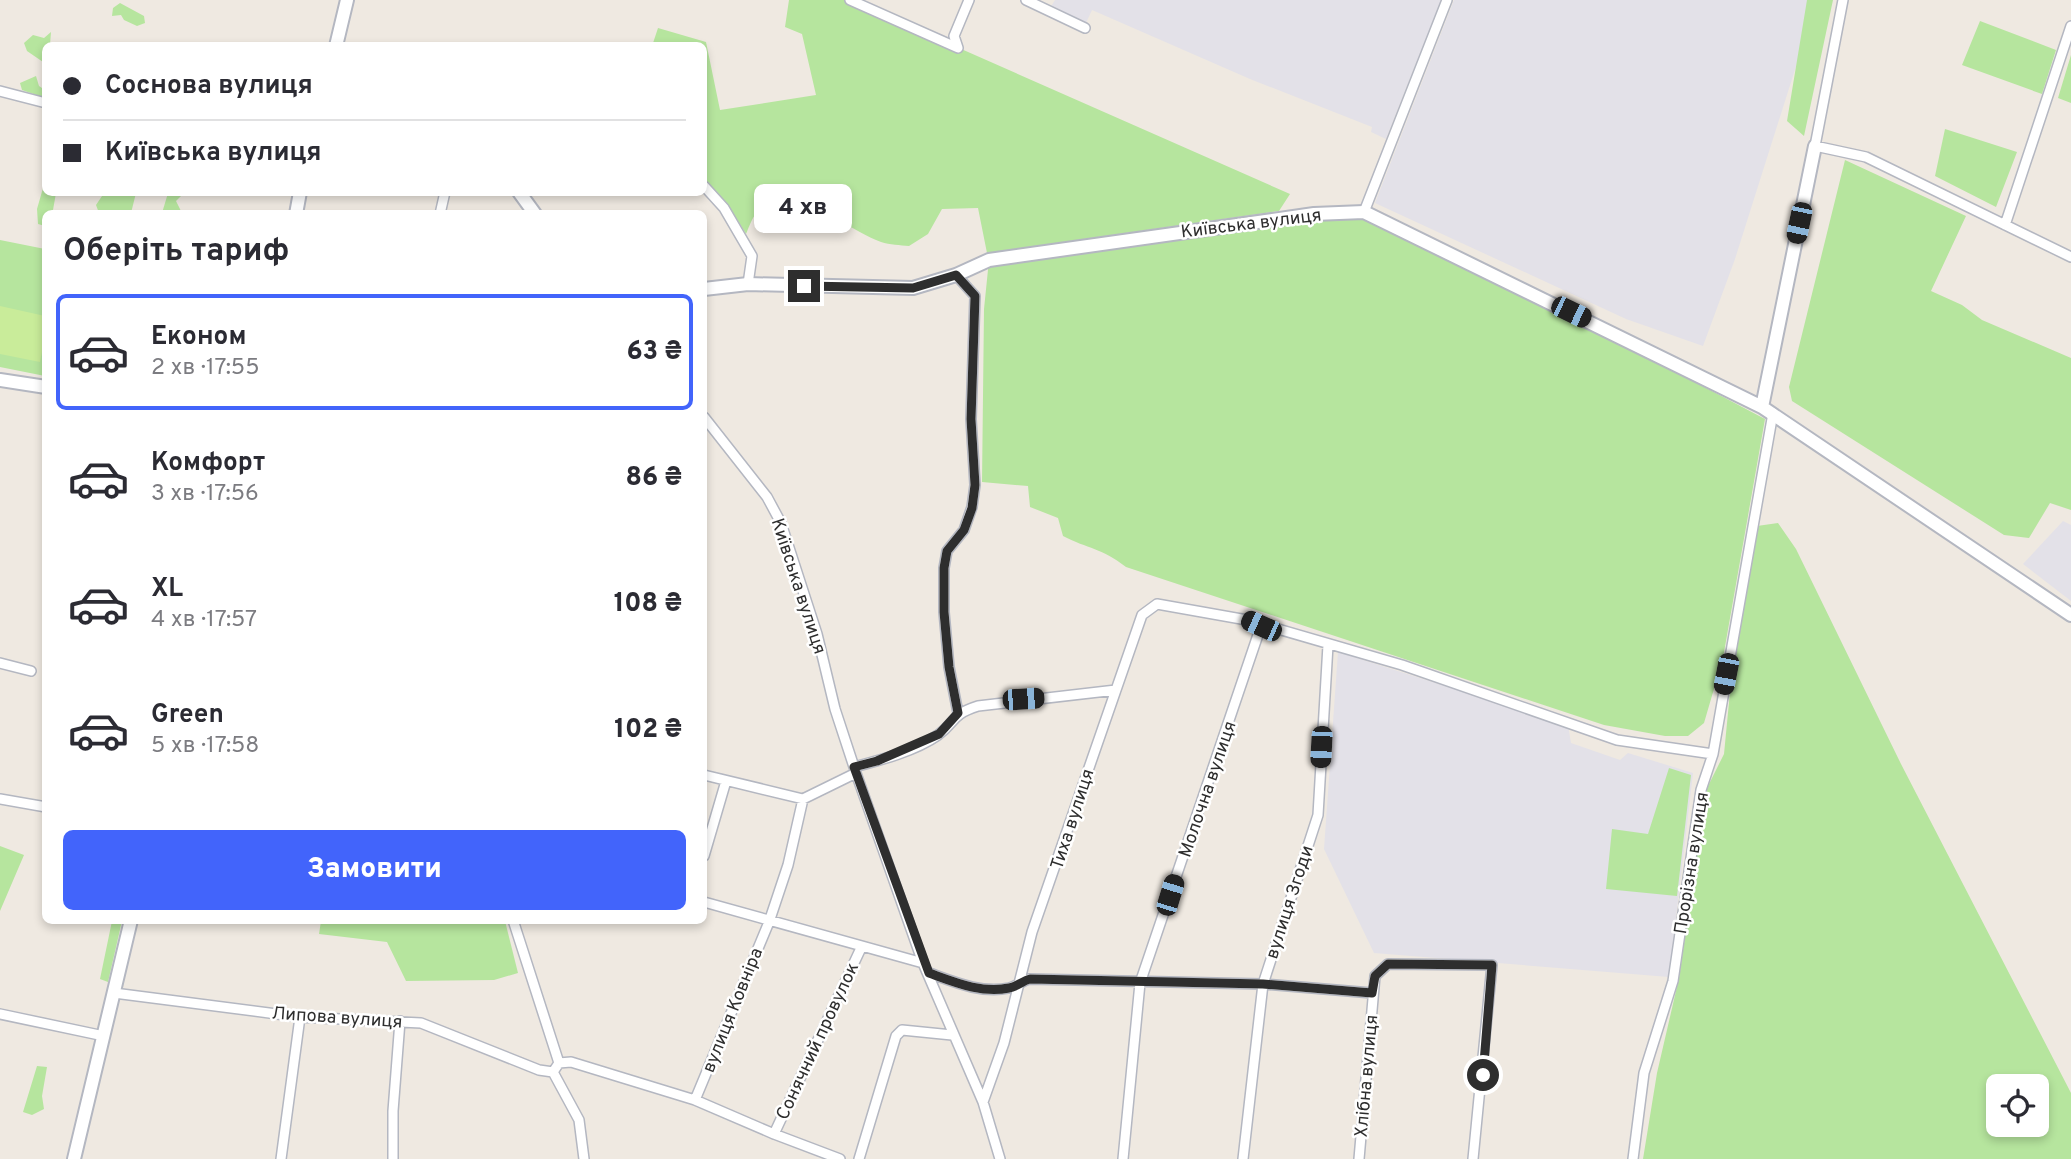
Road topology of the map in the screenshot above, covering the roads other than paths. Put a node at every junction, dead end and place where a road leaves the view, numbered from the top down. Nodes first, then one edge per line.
1 (347, 0) edge
2 (850, 0) edge
3 (969, 0) edge
4 (1026, 0) edge
5 (1447, 0) edge
6 (1843, 0) edge
7 (2071, 26) edge
8 (1085, 29) dead end
9 (337, 42) edge
10 (0, 91) edge
11 (42, 102) edge
12 (1815, 146) junction
13 (707, 189) edge
14 (1364, 212) junction
15 (2005, 225) junction
16 (2071, 257) edge
17 (956, 275) junction
18 (748, 284) junction
19 (707, 289) edge
20 (0, 380) edge
21 (42, 386) edge
22 (1767, 410) junction
23 (707, 422) edge
24 (2071, 615) edge
25 (1261, 626) junction
26 (1328, 645) junction
27 (0, 663) edge
28 (32, 671) dead end
29 (1116, 690) junction
30 (958, 713) junction
31 (1713, 754) junction
32 (855, 770) junction
33 (707, 776) edge
34 (726, 781) junction
35 (0, 799) edge
36 (803, 799) junction
37 (42, 806) edge
38 (707, 846) edge
39 (707, 903) edge
40 (769, 922) junction
41 (130, 924) edge
42 (515, 925) edge
43 (861, 948) junction
44 (923, 963) junction
45 (929, 973) junction
46 (1140, 983) junction
47 (1263, 984) junction
48 (1019, 985) junction
49 (114, 993) junction
50 (1372, 993) junction
51 (0, 1014) edge
52 (300, 1017) junction
53 (400, 1021) junction
54 (952, 1035) junction
55 (104, 1036) junction
56 (559, 1063) junction
57 (553, 1072) junction
58 (695, 1100) junction
59 (983, 1102) junction
60 (774, 1134) junction
61 (74, 1159) edge
62 (282, 1159) edge
63 (393, 1159) edge
64 (584, 1159) edge
65 (840, 1159) edge
66 (859, 1159) edge
67 (1000, 1159) edge
68 (1123, 1159) edge
69 (1243, 1159) edge
70 (1359, 1159) edge
71 (1474, 1159) edge
72 (1633, 1159) edge

1 - 9 street
2 - 3 street
4 - 8 street
5 - 14 street
6 - 12 street
7 - 15 street
10 - 11 street
12 - 15 street
12 - 22 street
13 - 18 street
14 - 17 street, Київська вулиця
14 - 22 street, Київська вулиця
15 - 16 street
17 - 18 street, Київська вулиця
17 - 30 street
18 - 19 street, Київська вулиця
20 - 21 street
22 - 24 street, Київська вулиця
22 - 31 street, Прорізна вулиця
23 - 32 street, Київська вулиця
25 - 26 street, Тиха вулиця
25 - 29 street, Тиха вулиця
25 - 46 street, Молочна вулиця
26 - 31 street
26 - 47 street, вулиця Згоди
27 - 28 street
29 - 30 street
29 - 48 street, Тиха вулиця
30 - 32 street
31 - 72 street, Прорізна вулиця
32 - 36 street
32 - 44 street, Київська вулиця
33 - 34 street
34 - 36 street
34 - 38 street
35 - 37 street
36 - 40 street, вулиця Ковніра
39 - 40 street
40 - 43 street
40 - 58 street, вулиця Ковніра
41 - 49 street
42 - 56 street
43 - 44 street
43 - 60 street, Сонячний провулок
44 - 45 street, Київська вулиця
45 - 48 street
45 - 54 street, Київська вулиця
46 - 47 street
46 - 48 street
46 - 68 street, Молочна вулиця
47 - 50 street
47 - 69 street, вулиця Згоди
48 - 59 street, Тиха вулиця
49 - 52 street, Липова вулиця
49 - 55 street
50 - 70 street, Хлібна вулиця
50 - 71 street
51 - 55 street
52 - 53 street, Липова вулиця
52 - 62 street
53 - 57 street, Липова вулиця
53 - 63 street
54 - 59 street, Київська вулиця
54 - 66 street
55 - 61 street
56 - 57 street
56 - 58 street
57 - 64 street
58 - 60 street
59 - 67 street, Київська вулиця
60 - 65 street

